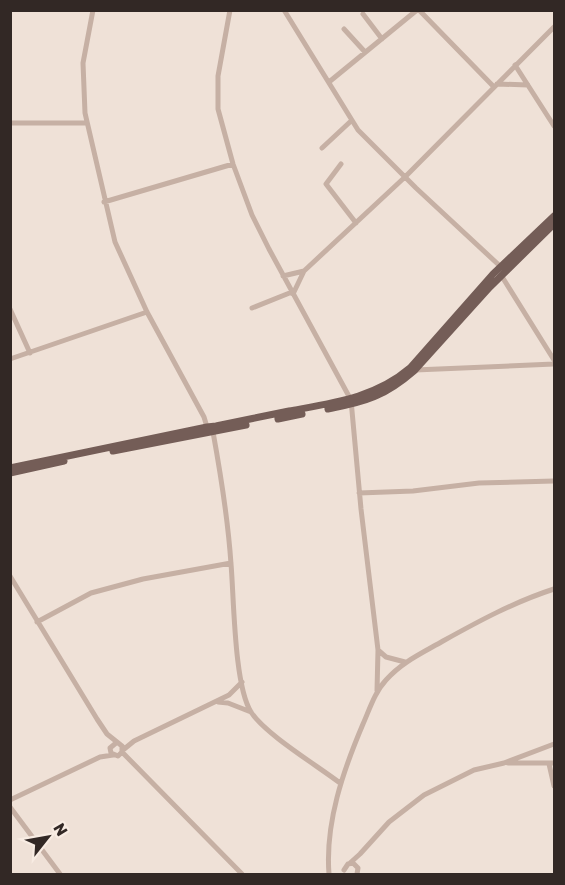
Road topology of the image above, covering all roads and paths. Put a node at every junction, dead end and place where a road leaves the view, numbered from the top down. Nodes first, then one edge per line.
1 (93, 10) edge
2 (230, 10) edge
3 (284, 10) edge
4 (418, 10) edge
5 (363, 14) dead end
6 (555, 27) edge
7 (344, 29) dead end
8 (382, 39) junction
9 (365, 52) junction
10 (515, 66) junction
11 (329, 82) junction
12 (495, 85) junction
13 (528, 85) junction
14 (351, 121) junction
15 (10, 123) edge
16 (87, 123) junction
17 (555, 126) edge
18 (322, 148) dead end
19 (233, 164) junction
20 (341, 164) dead end
21 (405, 177) junction
22 (104, 202) junction
23 (555, 216) edge
24 (356, 223) junction
25 (555, 224) edge
26 (501, 267) junction
27 (304, 272) junction
28 (501, 275) junction
29 (283, 276) junction
30 (292, 293) junction
31 (252, 308) dead end
32 (10, 309) edge
33 (147, 312) junction
34 (30, 353) junction
35 (10, 359) edge
36 (555, 362) edge
37 (415, 370) junction
38 (351, 402) junction
39 (207, 426) junction
40 (213, 432) junction
41 (10, 468) edge
42 (10, 473) edge
43 (555, 481) edge
44 (359, 493) junction
45 (231, 563) junction
46 (10, 576) edge
47 (555, 589) edge
48 (37, 622) junction
49 (378, 650) junction
50 (405, 662) junction
51 (242, 682) junction
52 (377, 691) junction
53 (216, 702) junction
54 (251, 712) junction
55 (555, 744) edge
56 (117, 749) junction
57 (504, 763) junction
58 (552, 763) edge
59 (340, 783) junction
60 (555, 786) edge
61 (10, 800) edge
62 (10, 807) edge
63 (360, 854) junction
64 (350, 863) junction
65 (359, 871) edge
66 (329, 872) edge
67 (345, 872) edge
68 (60, 874) edge
69 (242, 874) edge

1 - 16 street
2 - 19 street
3 - 11 street
4 - 8 street
4 - 12 street
5 - 8 street
6 - 10 street
7 - 9 street
8 - 9 street
9 - 11 street
10 - 12 street
10 - 13 street
11 - 14 street
12 - 13 street
12 - 21 street
13 - 17 street
14 - 18 street
14 - 21 street
15 - 16 street
16 - 22 street
19 - 22 street
19 - 29 street
20 - 24 street
21 - 24 street
21 - 26 street
22 - 33 street
23 - 26 main road
24 - 27 street
25 - 28 main road
26 - 38 main road
27 - 29 street
27 - 30 street
28 - 36 street
28 - 37 main road
29 - 30 street
30 - 31 street
30 - 38 street
32 - 34 street
33 - 34 street
33 - 39 street
34 - 35 street
36 - 37 street
37 - 38 main road
38 - 39 main road
38 - 40 main road
38 - 44 street
39 - 41 main road
40 - 42 main road
40 - 45 street
43 - 44 street
44 - 49 street
45 - 48 street
45 - 51 street
46 - 48 street
47 - 50 street
48 - 56 street
49 - 50 street
49 - 52 street
50 - 52 street
51 - 53 street
51 - 54 street
52 - 59 street
53 - 54 street
53 - 56 street
54 - 59 street
55 - 57 street
56 - 61 street
56 - 69 street
57 - 58 street
57 - 63 street
58 - 60 street
59 - 66 street
62 - 68 street
63 - 64 street
63 - 65 street
64 - 65 street
64 - 67 street
66 - 67 street

